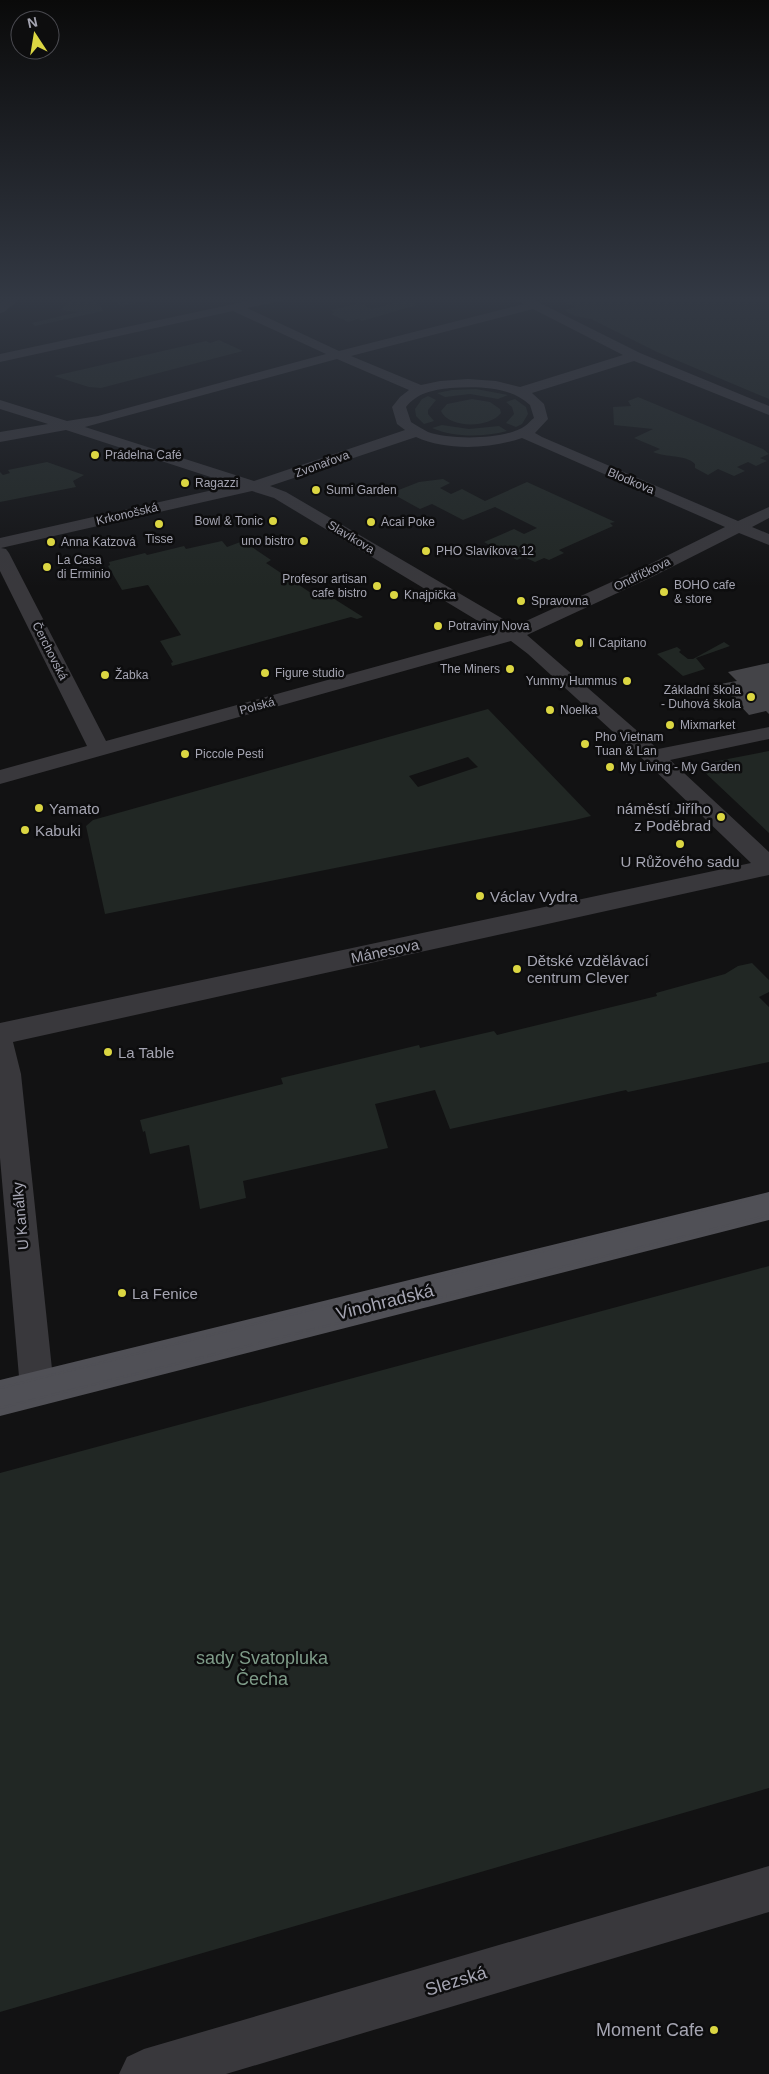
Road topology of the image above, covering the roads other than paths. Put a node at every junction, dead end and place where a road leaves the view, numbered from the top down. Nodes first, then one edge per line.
1 (195, 394) edge
2 (413, 394) edge
3 (522, 394) edge
4 (727, 394) edge
5 (0, 404) edge
6 (769, 411) edge
7 (68, 425) junction
8 (418, 432) junction
9 (525, 433) junction
10 (0, 437) edge
11 (254, 486) junction
12 (769, 512) edge
13 (739, 526) junction
14 (769, 540) edge
15 (0, 543) edge
16 (0, 553) edge
17 (514, 634) junction
18 (769, 733) edge
19 (99, 750) junction
20 (654, 757) junction
21 (0, 777) edge
22 (769, 867) edge
23 (0, 1034) edge
24 (0, 1044) edge
25 (769, 1206) edge
26 (36, 1388) junction
27 (0, 1398) edge
28 (769, 1888) edge
29 (144, 2074) edge

1 - 7 street
2 - 8 street
3 - 9 street
4 - 6 street
5 - 7 street, Slavíkova
7 - 10 street
7 - 11 street, Slavíkova
8 - 9 street
8 - 11 street, Zvonařova
9 - 13 street, Blodkova
11 - 15 street, Krkonošská
11 - 17 street, Slavíkova
12 - 13 street, Ondříčkova
13 - 14 street, Blodkova
13 - 17 street, Ondříčkova
16 - 19 street, Čerchovská
17 - 19 street, Polská
17 - 20 street, Slavíkova
18 - 20 street
19 - 21 street, Polská
20 - 22 street
22 - 23 street, Mánesova
24 - 26 street, U Kanálky
25 - 26 main road, Vinohradská
26 - 27 main road, Vinohradská
28 - 29 street, Slezská

